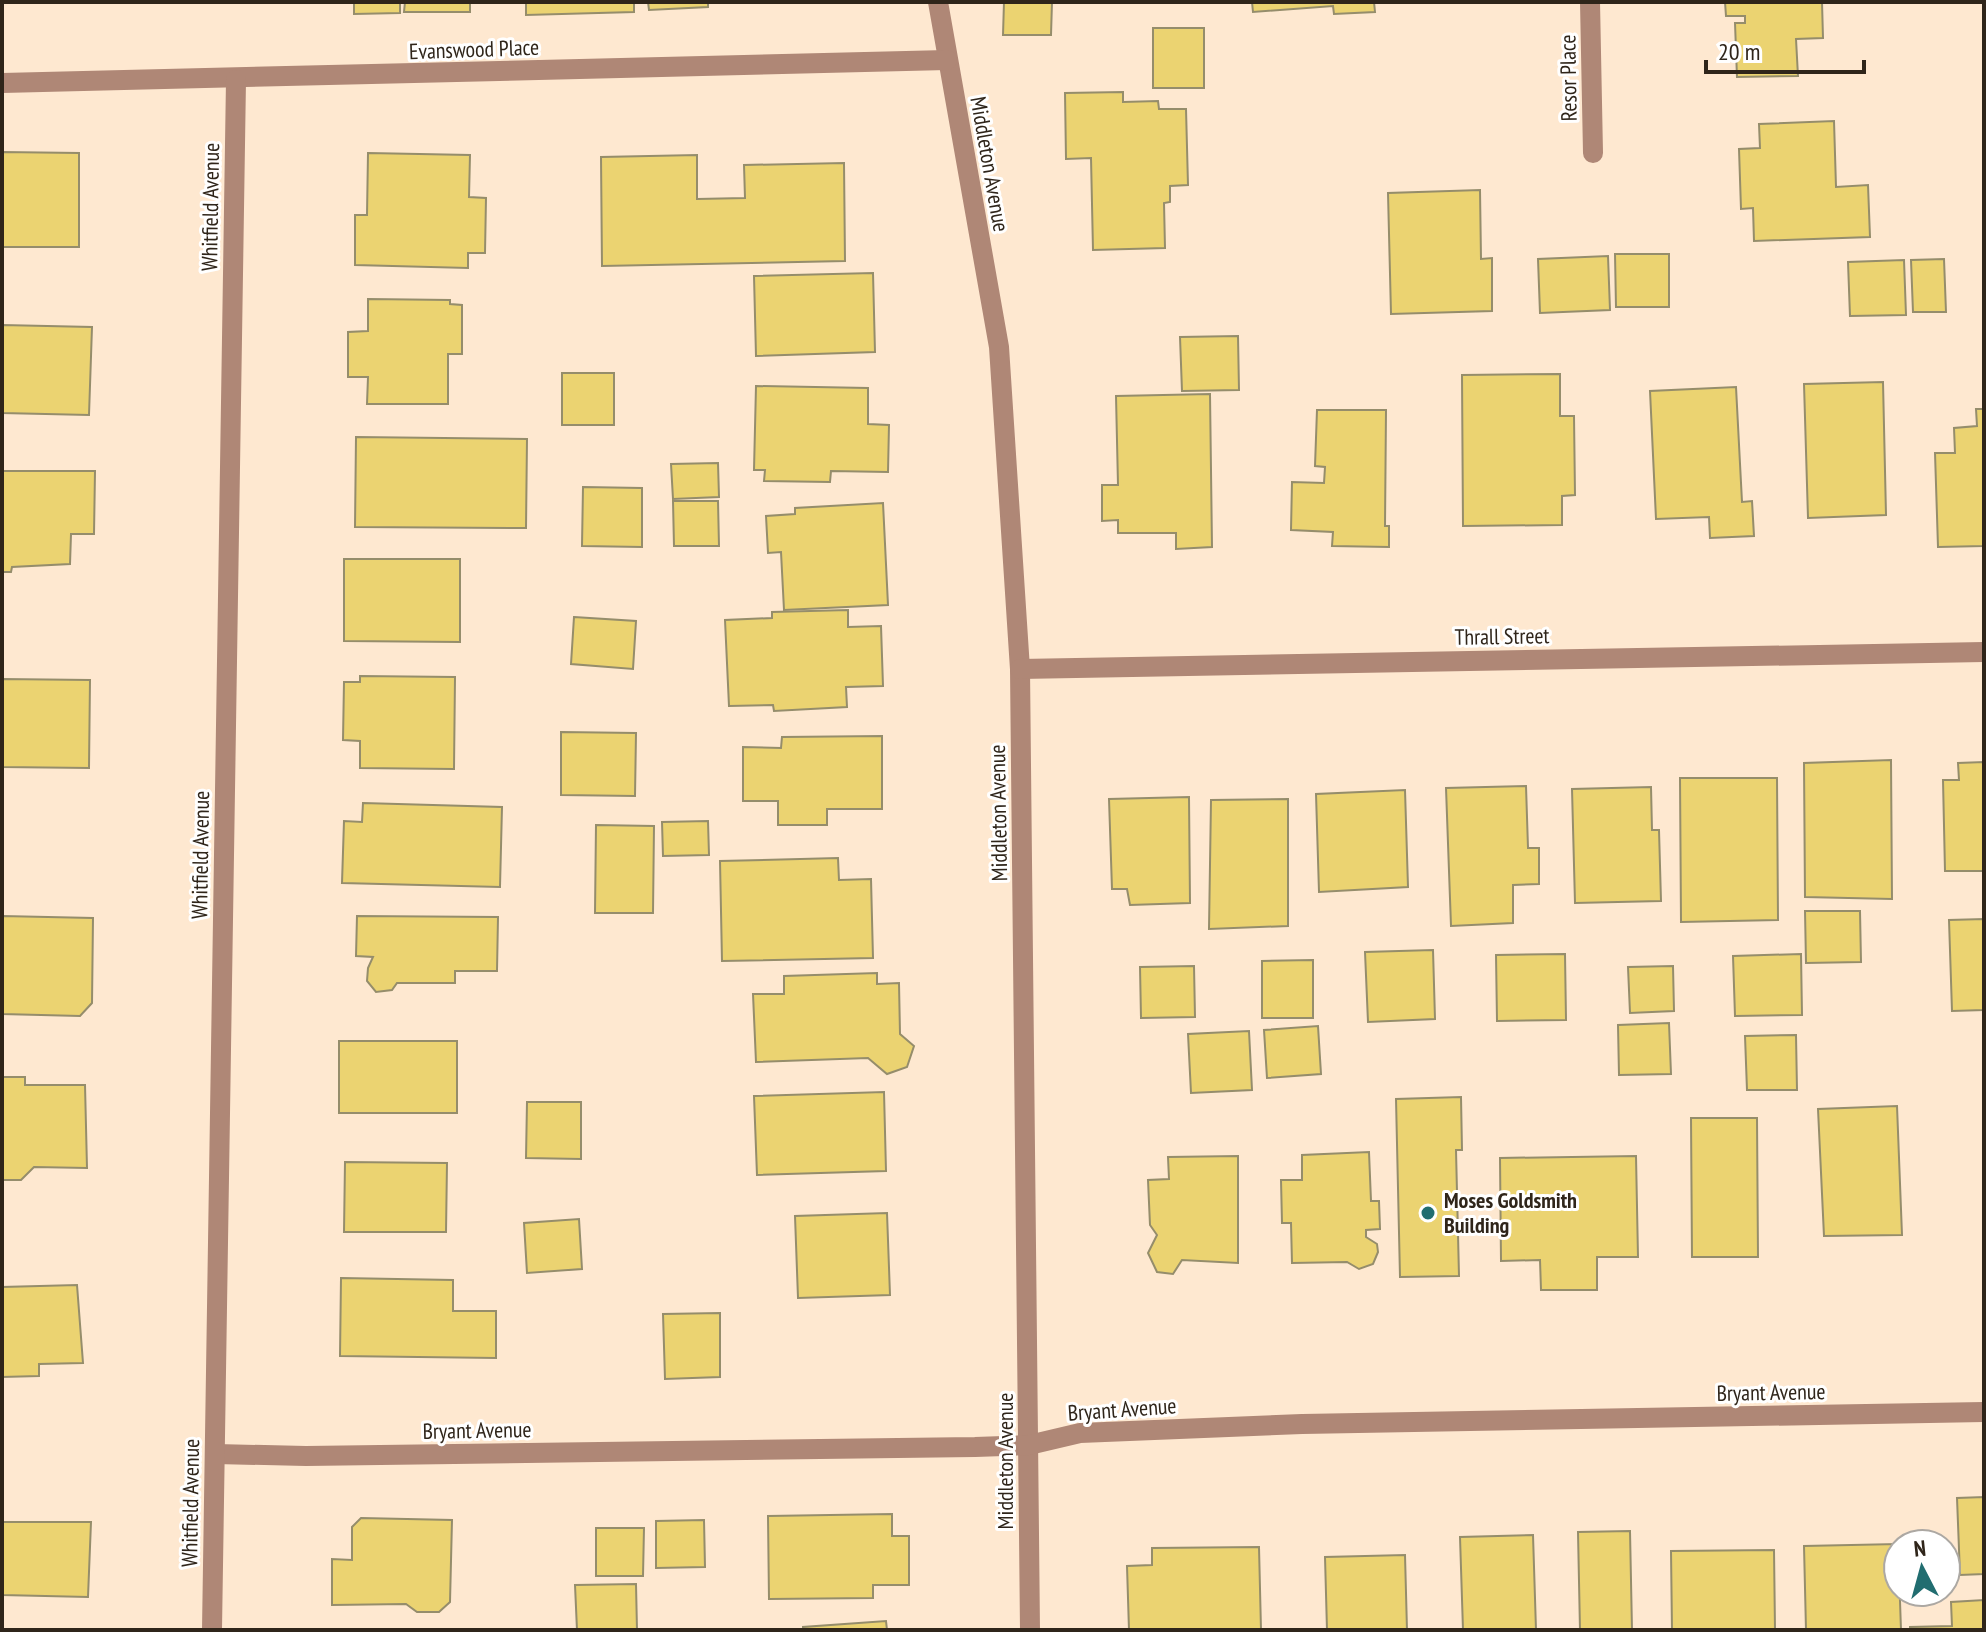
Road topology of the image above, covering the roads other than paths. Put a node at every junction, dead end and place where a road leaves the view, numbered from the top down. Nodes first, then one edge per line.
1 (938, 2) edge
2 (1590, 2) edge
3 (947, 60) junction
4 (236, 80) junction
5 (2, 83) edge
6 (1593, 153) dead end
7 (1984, 652) edge
8 (1020, 669) junction
9 (1984, 1412) edge
10 (1029, 1445) junction
11 (216, 1454) junction
12 (212, 1630) edge
13 (1030, 1630) edge

1 - 3 street, Middleton Avenue
2 - 6 street, Resor Place
3 - 4 street, Evanswood Place
3 - 8 street, Middleton Avenue
4 - 5 street, Evanswood Place
4 - 11 street, Whitfield Avenue
7 - 8 street, Thrall Street
8 - 10 street, Middleton Avenue
9 - 10 street, Bryant Avenue
10 - 11 street, Bryant Avenue
10 - 13 street, Middleton Avenue
11 - 12 street, Whitfield Avenue

